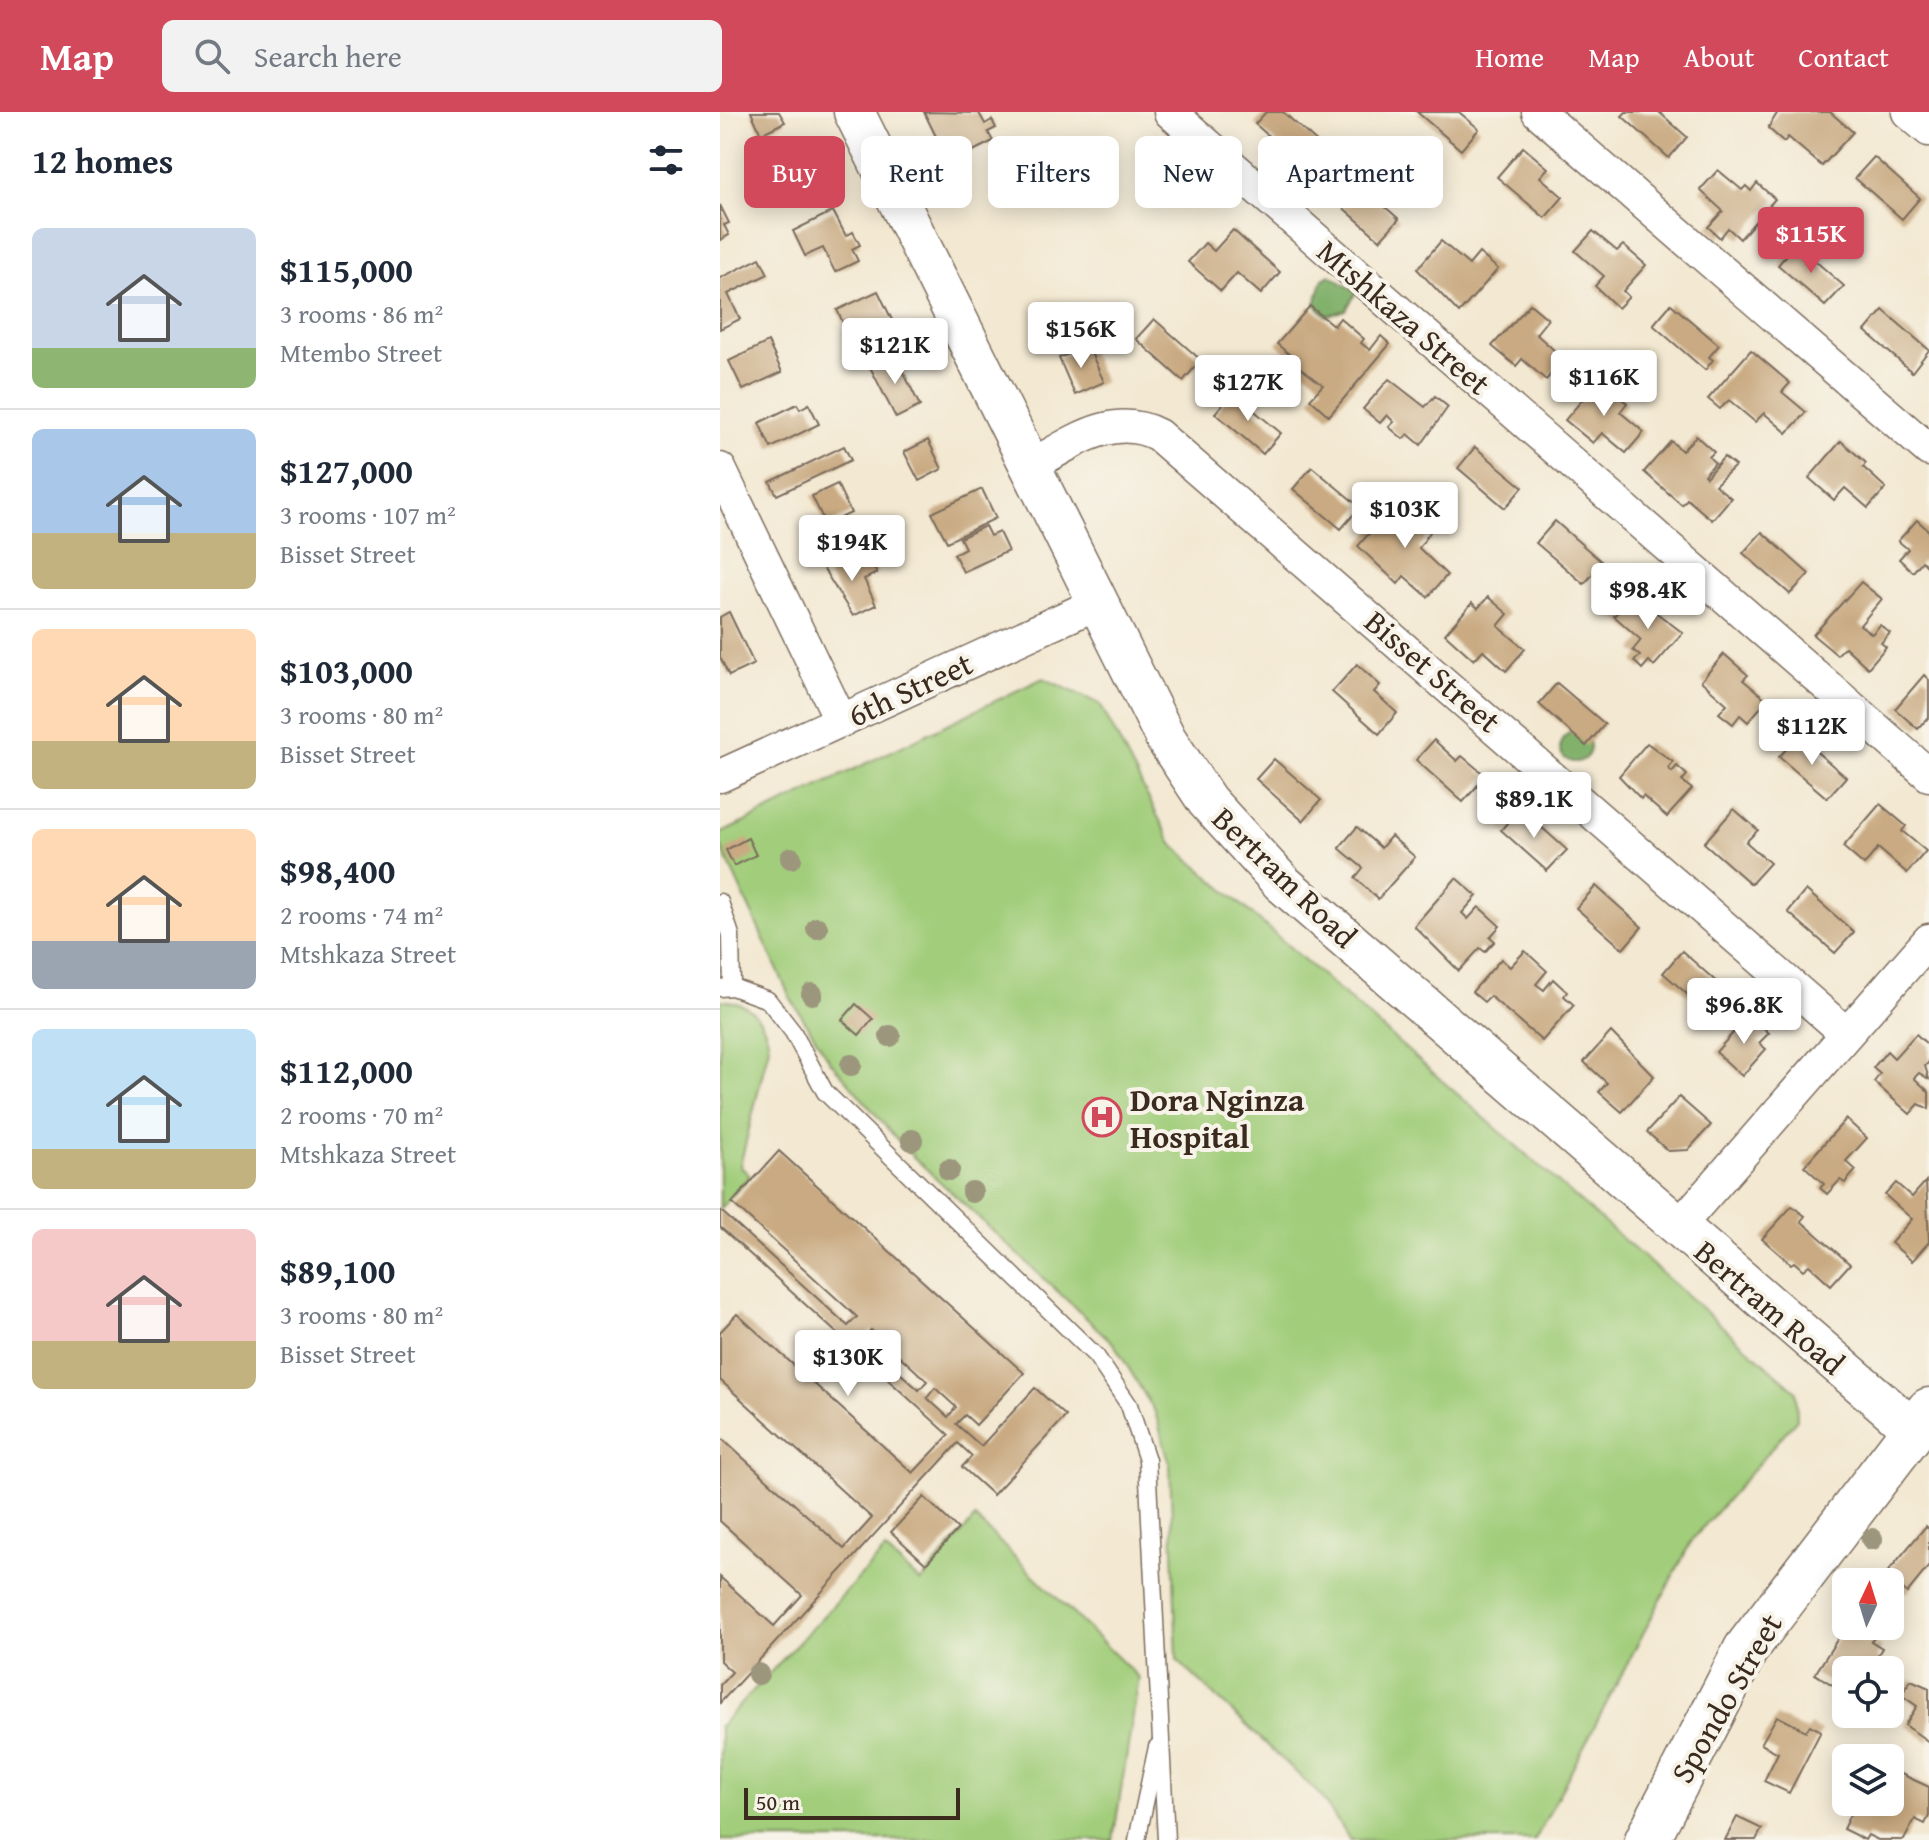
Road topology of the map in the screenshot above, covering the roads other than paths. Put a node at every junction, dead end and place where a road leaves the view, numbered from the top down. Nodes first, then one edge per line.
1 (854, 112) edge
2 (1170, 112) edge
3 (1538, 112) edge
4 (1908, 112) edge
5 (1929, 130) edge
6 (1929, 450) edge
7 (1032, 465) junction
8 (720, 469) edge
9 (1100, 602) junction
10 (841, 721) junction
11 (1929, 775) edge
12 (720, 776) edge
13 (720, 902) edge
14 (1929, 940) edge
15 (726, 988) edge
16 (1846, 1033) junction
17 (1678, 1227) junction
18 (1921, 1420) edge
19 (1161, 1730) junction
20 (1137, 1840) edge
21 (1166, 1840) edge
22 (1647, 1840) edge

1 - 7 street, Bertram Road
2 - 11 street, Mtshkaza Street
3 - 6 street
4 - 5 street
7 - 9 street, Bertram Road
7 - 16 street, Bisset Street
8 - 10 street
9 - 10 street, 6th Street
9 - 17 street, Bertram Road
10 - 12 street, 6th Street
13 - 15 lane
14 - 16 street
15 - 19 lane
16 - 17 street
17 - 18 street, Bertram Road
18 - 22 main road, Spondo Street
19 - 20 lane
19 - 21 lane

